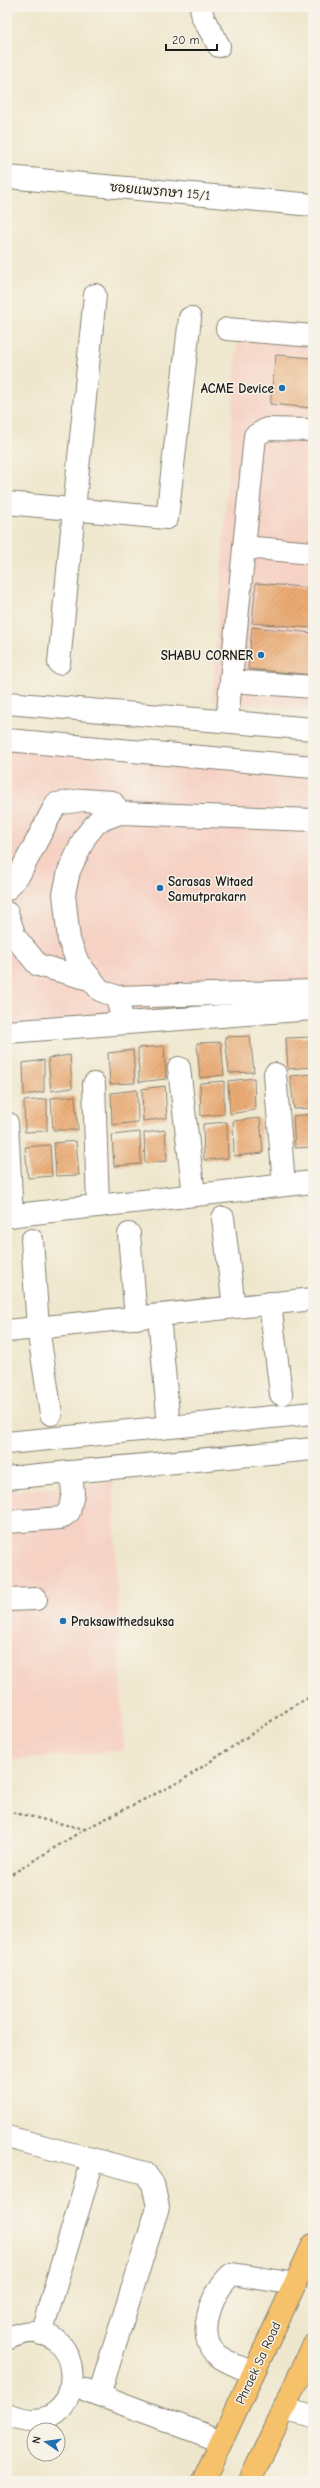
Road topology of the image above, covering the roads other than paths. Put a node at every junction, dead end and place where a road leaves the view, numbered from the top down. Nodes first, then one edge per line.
1 (201, 7) edge
2 (219, 46) dead end
3 (7, 177) edge
4 (313, 205) edge
5 (95, 295) dead end
6 (190, 318) dead end
7 (227, 329) dead end
8 (313, 336) edge
9 (313, 430) edge
10 (7, 503) edge
11 (74, 509) junction
12 (244, 547) junction
13 (313, 553) edge
14 (59, 663) dead end
15 (231, 681) junction
16 (313, 687) edge
17 (7, 703) edge
18 (227, 722) junction
19 (313, 729) edge
20 (7, 740) edge
21 (313, 767) edge
22 (120, 813) junction
23 (313, 820) edge
24 (7, 889) edge
25 (7, 913) edge
26 (89, 979) junction
27 (313, 991) edge
28 (117, 997) junction
29 (313, 1009) edge
30 (123, 1023) junction
31 (7, 1032) edge
32 (180, 1068) dead end
33 (275, 1074) dead end
34 (94, 1084) dead end
35 (7, 1123) edge
36 (313, 1182) edge
37 (284, 1185) junction
38 (194, 1195) junction
39 (98, 1206) junction
40 (10, 1216) edge
41 (222, 1218) dead end
42 (129, 1234) dead end
43 (32, 1240) dead end
44 (313, 1299) edge
45 (270, 1303) junction
46 (234, 1307) junction
47 (159, 1315) junction
48 (136, 1318) junction
49 (38, 1328) junction
50 (7, 1331) edge
51 (281, 1394) dead end
52 (313, 1413) edge
53 (51, 1414) dead end
54 (169, 1426) junction
55 (7, 1443) edge
56 (313, 1450) edge
57 (71, 1476) junction
58 (7, 1478) edge
59 (7, 1485) edge
60 (7, 1522) edge
61 (36, 1599) dead end
62 (7, 1600) edge
63 (7, 2138) edge
64 (93, 2160) junction
65 (313, 2245) edge
66 (295, 2284) junction
67 (41, 2334) junction
68 (7, 2339) edge
69 (313, 2346) edge
70 (254, 2373) junction
71 (72, 2385) junction
72 (99, 2395) junction
73 (283, 2409) junction
74 (7, 2414) edge
75 (313, 2417) edge
76 (222, 2441) junction
77 (203, 2481) edge
78 (250, 2481) edge

1 - 2 street
3 - 4 street, ซอยแพรกษา 15/1
5 - 11 street
6 - 11 street
7 - 8 street
9 - 12 street
10 - 11 street
11 - 14 street
12 - 13 street
12 - 15 street
15 - 16 street
15 - 18 street
17 - 18 street
18 - 19 street
20 - 21 street
22 - 23 street
22 - 24 street
22 - 26 street
25 - 26 street
26 - 28 street
27 - 28 street
28 - 30 street
29 - 30 street
30 - 31 street
32 - 38 street
33 - 37 street
34 - 39 street
35 - 40 street
36 - 37 street
37 - 38 street
38 - 39 street
39 - 40 street
41 - 46 street
42 - 48 street
43 - 49 street
44 - 45 street
45 - 46 street
45 - 51 street
46 - 47 street
47 - 48 street
47 - 54 street
48 - 49 street
49 - 50 street
49 - 53 street
52 - 54 street
54 - 55 street
56 - 57 street
57 - 58 street
57 - 59 street
57 - 60 street
61 - 62 street
63 - 64 street
64 - 67 street
64 - 72 street
65 - 66 main road, Phraek Sa Road
66 - 70 main road, Phraek Sa Road
66 - 70 street
67 - 68 street
67 - 71 street
69 - 73 main road
70 - 76 main road, Phraek Sa Road
71 - 72 street
71 - 74 street
72 - 76 street
73 - 75 street
73 - 78 main road
76 - 77 main road, Phraek Sa Road

